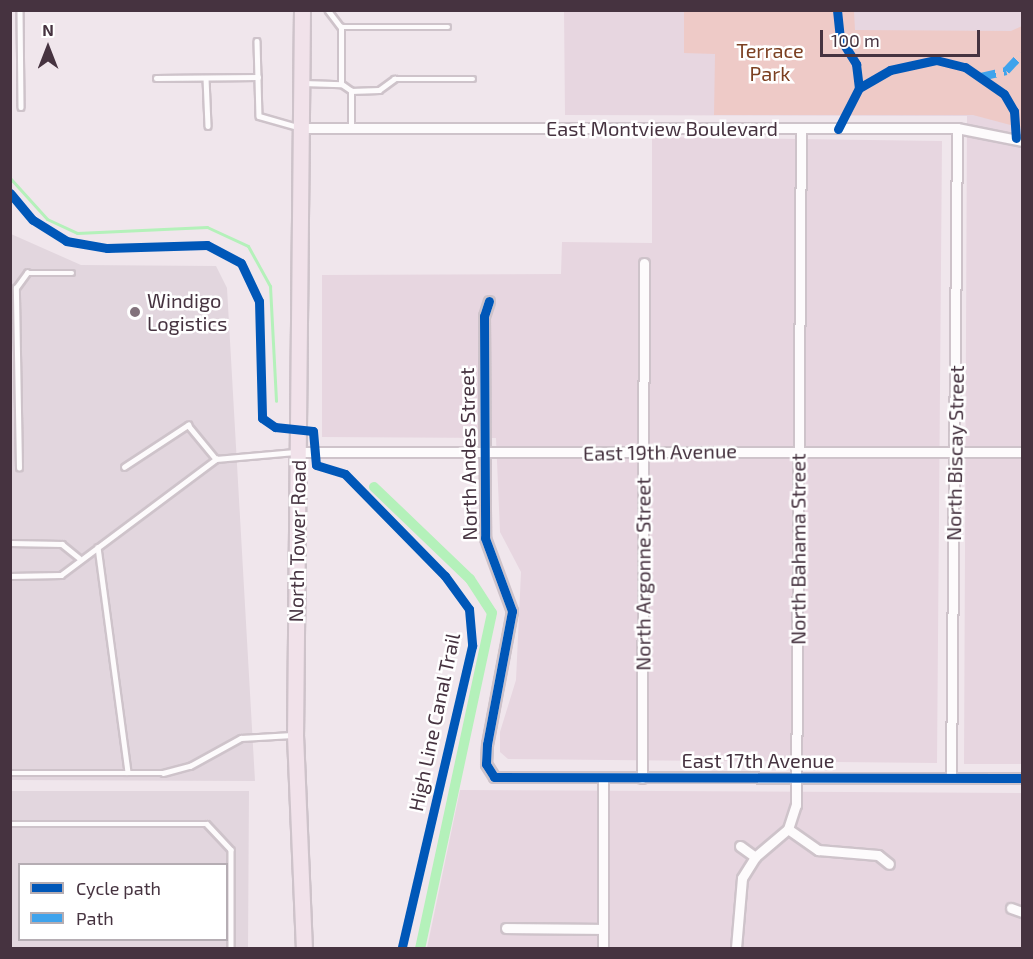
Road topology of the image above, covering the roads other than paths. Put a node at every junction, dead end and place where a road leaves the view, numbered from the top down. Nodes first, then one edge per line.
1 (20, 10) edge
2 (302, 10) edge
3 (328, 10) edge
4 (341, 27) junction
5 (448, 27) dead end
6 (257, 41) dead end
7 (258, 77) junction
8 (156, 78) dead end
9 (206, 78) junction
10 (472, 79) dead end
11 (301, 83) junction
12 (341, 84) junction
13 (351, 92) junction
14 (21, 107) dead end
15 (208, 126) dead end
16 (351, 127) junction
17 (300, 128) junction
18 (801, 128) junction
19 (957, 128) junction
20 (1023, 141) edge
21 (644, 263) dead end
22 (72, 273) dead end
23 (489, 301) dead end
24 (798, 451) junction
25 (298, 452) junction
26 (957, 452) junction
27 (1023, 452) edge
28 (642, 453) junction
29 (484, 454) junction
30 (216, 459) junction
31 (124, 467) dead end
32 (19, 468) dead end
33 (10, 543) edge
34 (98, 547) junction
35 (79, 558) junction
36 (10, 576) edge
37 (295, 735) junction
38 (128, 772) junction
39 (10, 773) edge
40 (494, 777) joint
41 (795, 777) junction
42 (603, 778) junction
43 (642, 778) junction
44 (951, 778) junction
45 (1023, 778) edge
46 (10, 824) edge
47 (788, 829) junction
48 (740, 846) dead end
49 (755, 858) junction
50 (890, 864) dead end
51 (298, 891) junction
52 (1011, 909) dead end
53 (1023, 912) edge
54 (506, 928) dead end
55 (603, 929) junction
56 (231, 948) edge
57 (295, 948) edge
58 (304, 948) edge
59 (603, 948) edge
60 (736, 948) edge

1 - 14 lane
2 - 11 main road, North Tower Road
3 - 4 lane
4 - 5 lane
4 - 12 lane
6 - 7 lane
7 - 9 lane
7 - 17 lane
8 - 9 lane
9 - 15 lane
10 - 13 lane
11 - 12 lane
11 - 17 main road, North Tower Road
12 - 13 lane
13 - 16 lane
16 - 17 street, East Montview Boulevard
16 - 18 street, East Montview Boulevard
17 - 25 main road, North Tower Road
18 - 19 street, East Montview Boulevard
18 - 24 street, North Bahama Street
19 - 20 street, East Montview Boulevard
19 - 26 street, North Biscay Street
21 - 28 street, North Argonne Street
22 - 32 lane
23 - 29 street, North Andes Street
24 - 26 street, East 19th Avenue
24 - 28 street, East 19th Avenue
24 - 41 street, North Bahama Street
25 - 29 street, East 19th Avenue
25 - 30 lane
25 - 37 main road, North Tower Road
26 - 27 street, East 19th Avenue
26 - 44 street, North Biscay Street
28 - 29 street, East 19th Avenue
28 - 43 street, North Argonne Street
29 - 40 street, North Andes Street
30 - 31 lane
30 - 34 lane
33 - 35 lane
34 - 35 lane
34 - 38 lane
35 - 36 lane
37 - 38 lane
37 - 51 main road, North Tower Road
38 - 39 lane
40 - 42 street, East 17th Avenue
41 - 43 street, East 17th Avenue
41 - 44 street, East 17th Avenue
41 - 47 street, North Bahama Street
42 - 43 street, East 17th Avenue
42 - 55 street
44 - 45 street, East 17th Avenue
46 - 56 lane
47 - 49 street
47 - 50 street
48 - 49 street
49 - 60 street
51 - 57 main road, North Tower Road
51 - 58 main road, North Tower Road
52 - 53 street
54 - 55 street
55 - 59 street

